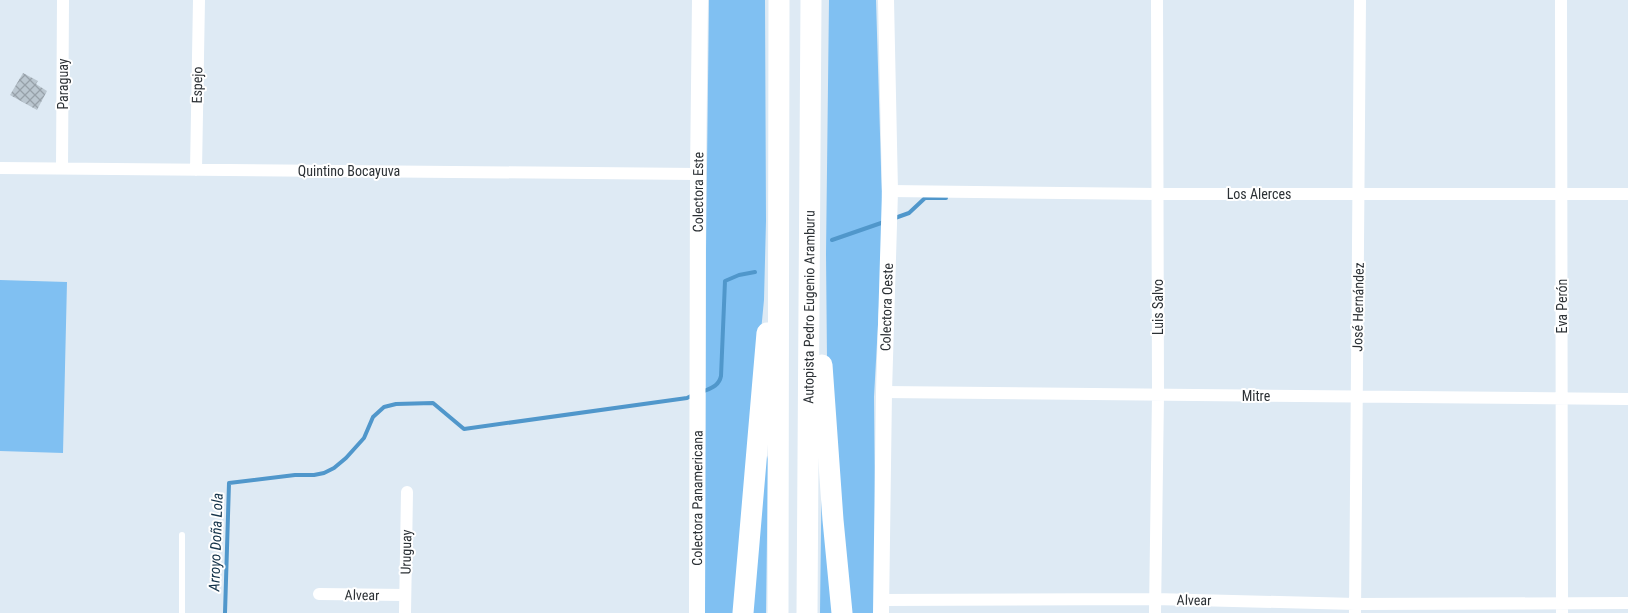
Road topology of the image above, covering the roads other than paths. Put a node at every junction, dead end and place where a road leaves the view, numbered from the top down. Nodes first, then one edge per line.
1 (63, 0) edge
2 (199, 0) edge
3 (700, 0) edge
4 (779, 0) edge
5 (811, 0) edge
6 (886, 0) edge
7 (1157, 0) edge
8 (1360, 0) edge
9 (1561, 0) edge
10 (0, 168) edge
11 (62, 168) junction
12 (196, 170) junction
13 (698, 174) junction
14 (890, 192) junction
15 (1157, 194) junction
16 (1360, 194) junction
17 (1562, 194) junction
18 (1628, 194) edge
19 (779, 203) junction
20 (810, 216) junction
21 (698, 384) joint
22 (884, 392) junction
23 (1158, 395) junction
24 (1357, 396) junction
25 (1563, 398) junction
26 (1628, 399) edge
27 (407, 492) dead end
28 (182, 535) dead end
29 (319, 594) dead end
30 (405, 595) junction
31 (1155, 599) junction
32 (1628, 603) edge
33 (881, 606) edge
34 (1356, 608) edge
35 (1562, 608) edge
36 (182, 613) edge
37 (405, 613) edge
38 (697, 613) edge
39 (743, 613) edge
40 (778, 613) edge
41 (807, 613) edge
42 (842, 613) edge
43 (1154, 613) edge

1 - 11 street, Paraguay
2 - 12 street, Espejo
3 - 13 street, Colectora Este
4 - 19 highway
5 - 20 highway, Autopista Pedro Eugenio Aramburu
6 - 14 street, Colectora Oeste
7 - 15 street, Luis Salvo
8 - 16 street, José Hernández
9 - 17 street, Eva Perón
10 - 11 street, Quintino Bocayuva
11 - 12 street, Quintino Bocayuva
12 - 13 street, Quintino Bocayuva
13 - 21 street, Colectora Este
14 - 15 street, Los Alerces
14 - 22 street, Colectora Oeste
15 - 16 street, Los Alerces
15 - 23 street, Luis Salvo
16 - 17 street, Los Alerces
16 - 24 street, José Hernández
17 - 18 street, Los Alerces
17 - 25 street, Eva Perón
19 - 39 highway
19 - 40 highway
20 - 41 highway, Autopista Pedro Eugenio Aramburu
20 - 42 highway
21 - 38 street, Colectora Panamericana
22 - 23 street, Mitre
22 - 33 street, Colectora Oeste
23 - 24 street, Mitre
23 - 31 street, Luis Salvo
24 - 25 street, Mitre
24 - 34 street, José Hernández
25 - 26 street, Mitre
25 - 35 street, Eva Perón
27 - 30 street, Uruguay
28 - 36 lane
29 - 30 street, Alvear
30 - 37 street, Uruguay
31 - 33 street, Alvear
31 - 34 street, Alvear
31 - 43 street, Luis Salvo
32 - 35 street, Alvear
34 - 35 street, Alvear

